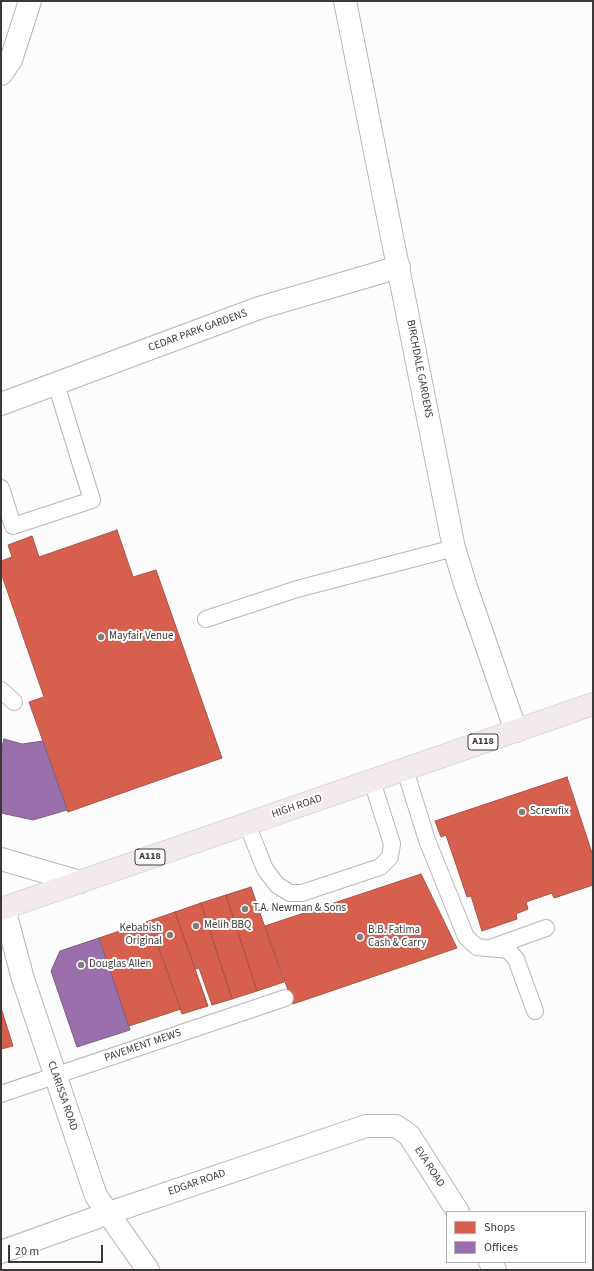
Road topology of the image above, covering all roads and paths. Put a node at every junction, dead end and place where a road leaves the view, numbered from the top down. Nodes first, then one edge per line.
1 (30, 1) edge
2 (345, 1) edge
3 (1, 74) edge
4 (399, 267) junction
5 (56, 384) junction
6 (1, 404) edge
7 (1, 488) edge
8 (454, 548) junction
9 (206, 619) dead end
10 (1, 690) edge
11 (14, 702) dead end
12 (593, 704) edge
13 (516, 730) junction
14 (404, 770) junction
15 (372, 781) junction
16 (248, 824) junction
17 (1, 859) edge
18 (80, 882) junction
19 (3, 909) edge
20 (546, 928) dead end
21 (492, 948) junction
22 (285, 998) dead end
23 (535, 1011) dead end
24 (54, 1076) junction
25 (1, 1094) edge
26 (396, 1126) joint
27 (457, 1211) edge
28 (109, 1213) junction
29 (1, 1252) edge
30 (148, 1270) edge

1 - 3 street
2 - 4 street, BIRCHDALE GARDENS
4 - 5 street, CEDAR PARK GARDENS
4 - 8 street, BIRCHDALE GARDENS
5 - 6 street, CEDAR PARK GARDENS
5 - 7 lane
8 - 9 lane
8 - 13 street, BIRCHDALE GARDENS
10 - 11 lane
12 - 13 main road, HIGH ROAD / A118
13 - 14 main road, HIGH ROAD / A118
14 - 15 main road, HIGH ROAD / A118
14 - 21 lane
15 - 16 main road, HIGH ROAD / A118
15 - 16 lane
16 - 18 main road, HIGH ROAD / A118
17 - 18 street
18 - 19 main road, HIGH ROAD / A118
19 - 24 street, CLARISSA ROAD
20 - 21 lane
21 - 23 lane
22 - 24 lane, PAVEMENT MEWS
24 - 25 lane, PAVEMENT MEWS
24 - 28 street, CLARISSA ROAD
26 - 27 street, EVA ROAD
26 - 28 street, EDGAR ROAD
28 - 29 street, EDGAR ROAD
28 - 30 street, CLARISSA ROAD

